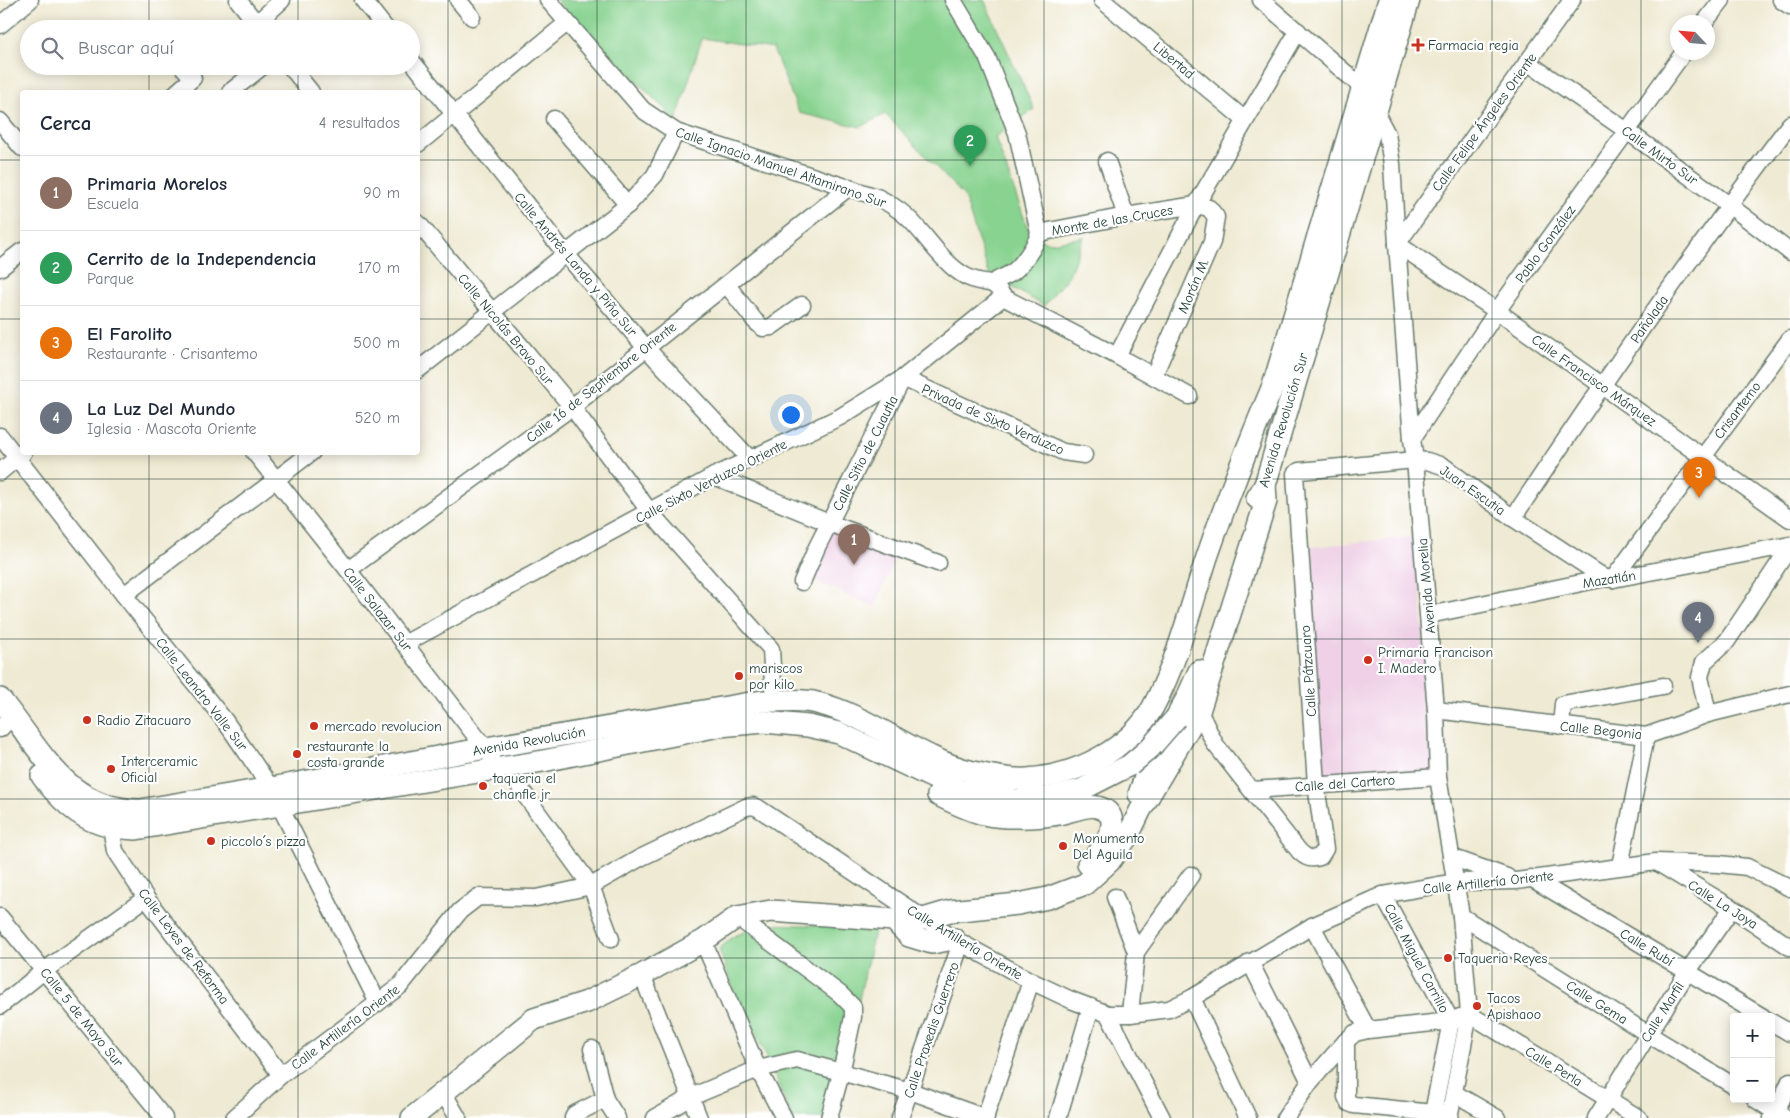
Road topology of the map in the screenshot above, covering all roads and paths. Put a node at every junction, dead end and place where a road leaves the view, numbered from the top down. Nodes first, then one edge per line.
1 (30, 0) edge
2 (238, 0) edge
3 (282, 0) edge
4 (363, 0) edge
5 (458, 0) edge
6 (548, 0) edge
7 (953, 0) edge
8 (1102, 0) edge
9 (1261, 0) edge
10 (1388, 0) edge
11 (1409, 0) edge
12 (1572, 0) edge
13 (1722, 0) edge
14 (1781, 0) edge
15 (1790, 6) edge
16 (1710, 15) edge
17 (472, 17) dead end
18 (254, 20) edge
19 (264, 20) edge
20 (379, 20) edge
21 (567, 23) junction
22 (0, 25) edge
23 (1298, 31) junction
24 (1678, 60) edge
25 (1527, 62) junction
26 (420, 71) edge
27 (190, 75) edge
28 (252, 75) edge
29 (297, 75) edge
30 (1362, 88) junction
31 (179, 90) edge
32 (233, 90) edge
33 (309, 90) edge
34 (1375, 112) junction
35 (454, 114) junction
36 (554, 119) dead end
37 (1245, 120) junction
38 (0, 121) edge
39 (1790, 124) edge
40 (1627, 131) junction
41 (676, 132) junction
42 (420, 142) edge
43 (20, 146) edge
44 (1107, 161) dead end
45 (849, 187) junction
46 (1729, 204) junction
47 (628, 205) junction
48 (1196, 205) junction
49 (1126, 216) junction
50 (420, 225) edge
51 (1039, 233) junction
52 (1397, 244) junction
53 (1790, 251) edge
54 (20, 253) edge
55 (565, 253) junction
56 (0, 268) edge
57 (992, 282) junction
58 (727, 285) junction
59 (1002, 297) junction
60 (802, 305) dead end
61 (1497, 311) junction
62 (492, 312) junction
63 (1790, 339) edge
64 (646, 348) junction
65 (1117, 356) junction
66 (420, 368) edge
67 (1154, 375) junction
68 (903, 378) junction
69 (1602, 385) junction
70 (1273, 386) junction
71 (1189, 396) dead end
72 (572, 407) junction
73 (0, 436) edge
74 (1412, 439) junction
75 (20, 454) edge
76 (1084, 454) dead end
77 (21, 455) edge
78 (256, 455) edge
79 (308, 455) edge
80 (1703, 456) junction
81 (750, 459) junction
82 (1415, 460) junction
83 (0, 472) edge
84 (1295, 474) joint
85 (714, 476) junction
86 (276, 481) junction
87 (1265, 485) junction
88 (650, 512) junction
89 (1513, 518) junction
90 (1790, 519) edge
91 (829, 523) junction
92 (1790, 546) edge
93 (938, 563) dead end
94 (348, 570) junction
95 (1609, 579) junction
96 (802, 582) dead end
97 (124, 595) junction
98 (1429, 615) junction
99 (404, 644) junction
100 (1662, 686) dead end
101 (1176, 691) tunnel mouth
102 (1790, 694) edge
103 (0, 699) edge
104 (774, 702) junction
105 (1436, 710) junction
106 (1199, 711) junction
107 (1708, 714) junction
108 (4, 722) edge
109 (1561, 726) junction
110 (815, 728) junction
111 (1646, 736) junction
112 (486, 748) junction
113 (1091, 763) joint
114 (1141, 763) junction
115 (500, 768) junction
116 (1438, 777) junction
117 (1316, 784) junction
118 (520, 788) dead end
119 (1081, 790) joint
120 (1252, 790) junction
121 (275, 797) junction
122 (114, 818) junction
123 (1451, 856) junction
124 (1656, 862) junction
125 (1620, 866) junction
126 (1191, 875) dead end
127 (1523, 879) junction
128 (1455, 882) junction
129 (591, 886) junction
130 (1790, 888) edge
131 (1030, 890) junction
132 (1383, 895) junction
133 (1115, 897) dead end
134 (146, 898) junction
135 (1732, 908) junction
136 (950, 911) junction
137 (1461, 916) junction
138 (0, 917) edge
139 (737, 917) junction
140 (923, 919) junction
141 (894, 920) junction
142 (1312, 926) junction
143 (611, 939) dead end
144 (703, 941) junction
145 (958, 941) junction
146 (1790, 947) edge
147 (1136, 952) junction
148 (1250, 962) junction
149 (45, 970) junction
150 (1688, 971) junction
151 (642, 975) junction
152 (1031, 981) junction
153 (1192, 998) junction
154 (378, 1003) junction
155 (0, 1006) edge
156 (1091, 1007) junction
157 (1756, 1013) edge
158 (1108, 1014) junction
159 (1130, 1014) junction
160 (1469, 1014) junction
161 (1451, 1021) junction
162 (1775, 1024) edge
163 (1368, 1030) junction
164 (1790, 1033) edge
165 (1648, 1034) junction
166 (1346, 1041) junction
167 (592, 1049) dead end
168 (758, 1069) junction
169 (841, 1073) junction
170 (281, 1075) junction
171 (1790, 1081) edge
172 (1310, 1082) junction
173 (1730, 1084) edge
174 (910, 1091) junction
175 (443, 1092) junction
176 (1454, 1093) junction
177 (691, 1097) junction
178 (1608, 1098) junction
179 (605, 1099) junction
180 (1760, 1103) edge
181 (1440, 1116) edge
182 (1778, 1116) edge
183 (164, 1118) edge
184 (234, 1118) edge
185 (412, 1118) edge
186 (458, 1118) edge
187 (572, 1118) edge
188 (617, 1118) edge
189 (655, 1118) edge
190 (699, 1118) edge
191 (784, 1118) edge
192 (829, 1118) edge
193 (900, 1118) edge
194 (985, 1118) edge
195 (1058, 1118) edge
196 (1162, 1118) edge
197 (1248, 1118) edge
198 (1286, 1118) edge
199 (1497, 1118) edge
200 (1596, 1118) edge
201 (1639, 1118) edge

1 - 22 street
2 - 18 street
3 - 19 street
4 - 20 street
5 - 17 street
6 - 21 street, Calle Ignacio Manuel Altamirano Sur
7 - 51 street
8 - 37 street, Libertad
9 - 23 street, Avenida Morelia
10 - 30 main road, Avenida Revolución Sur
11 - 34 main road, Avenida Revolución Sur
12 - 25 street, Calle Felipe Ángeles Oriente
13 - 16 street
14 - 15 street
21 - 35 street
21 - 41 street, Calle Ignacio Manuel Altamirano Sur
23 - 30 street, Avenida Morelia
23 - 37 street, Monte de las Cruces
24 - 40 street, Pablo González
25 - 40 street, Calle Mirto Sur
25 - 52 street, Calle Felipe Ángeles Oriente
26 - 35 street, Calle Andrés Landa y Piña Sur
27 - 31 street
28 - 32 street
29 - 33 street
30 - 34 street, Avenida Morelia
30 - 70 main road, Avenida Revolución Sur
34 - 52 street, Avenida Morelia
34 - 87 main road, Avenida Revolución Sur
35 - 42 street
35 - 55 street, Calle Andrés Landa y Piña Sur
36 - 47 street
37 - 48 street, Monte de las Cruces
38 - 43 street
39 - 46 street, Pañolada
40 - 46 street, Calle Mirto Sur
40 - 61 street, Pablo González
41 - 45 street, Calle Ignacio Manuel Altamirano Sur
41 - 47 street
44 - 49 street
45 - 57 street, Calle Ignacio Manuel Altamirano Sur
45 - 58 street, Calle 16 de Septiembre Oriente
46 - 53 street, Calle Mirto Sur
46 - 69 street, Pañolada
47 - 55 street
48 - 49 street, Monte de las Cruces
48 - 65 street, Monte de las Cruces
48 - 67 street, Morán M.
49 - 51 street, Monte de las Cruces
50 - 62 street, Calle Nicolás Bravo Sur
51 - 57 street, Monte de las Cruces
52 - 61 street, Calle Francisco Márquez
52 - 74 street, Avenida Morelia
54 - 56 street
55 - 62 street
55 - 64 street, Calle Andrés Landa y Piña Sur
57 - 59 street
58 - 60 street
58 - 64 street, Calle 16 de Septiembre Oriente
59 - 65 street
59 - 68 street, Calle Sixto Verduzco Oriente
61 - 69 street, Calle Francisco Márquez
61 - 74 street, Pablo González
62 - 66 street
62 - 72 street, Calle Nicolás Bravo Sur
63 - 80 street, Crisantemo
64 - 72 street, Calle 16 de Septiembre Oriente
64 - 81 street, Calle Andrés Landa y Piña Sur
65 - 67 street
67 - 71 street
68 - 76 street, Privada de Sixto Verduzco
68 - 81 street, Calle Sixto Verduzco Oriente
68 - 91 street, Calle Sitio de Cuautla
69 - 80 street, Calle Francisco Márquez
69 - 89 street, Pañolada
70 - 101 main road
70 - 113 main road, Avenida Revolución Sur
72 - 88 street, Calle Nicolás Bravo Sur
72 - 94 street, Calle 16 de Septiembre Oriente
73 - 75 street, Calle Leandro Valle Sur
74 - 82 street, Avenida Morelia
77 - 83 street
77 - 97 street, Calle Leandro Valle Sur
78 - 86 street, Calle Salazar Sur
79 - 86 street
80 - 90 street, Calle Francisco Márquez
80 - 95 street, Crisantemo
81 - 85 street, Calle Sixto Verduzco Oriente
82 - 84 street, Juan Escutia
82 - 89 street, Juan Escutia
82 - 98 street, Avenida Morelia
84 - 117 street, Calle Pátzcuaro
85 - 88 street, Calle Sixto Verduzco Oriente
85 - 91 street
86 - 94 street, Calle Salazar Sur
86 - 97 street
87 - 106 main road
87 - 114 main road, Avenida Revolución Sur, bridge
88 - 99 street, Calle Sixto Verduzco Oriente
88 - 104 street, Calle Nicolás Bravo Sur
89 - 95 street, Juan Escutia
91 - 93 street
91 - 96 street, Calle Sitio de Cuautla
92 - 95 street, Mazatlán
92 - 107 street
94 - 99 street, Calle Salazar Sur
95 - 98 street, Mazatlán
97 - 121 street, Calle Leandro Valle Sur
98 - 105 street, Avenida Morelia
99 - 112 street, Calle Salazar Sur
100 - 109 street
102 - 107 street, Calle Begonia
103 - 108 main road, Avenida Revolución
104 - 112 main road, Avenida Revolución
104 - 113 main road, Avenida Revolución
105 - 109 street, Calle Begonia
105 - 116 street, Avenida Morelia
106 - 120 street
106 - 136 main road
107 - 111 street, Calle Begonia
108 - 122 main road, Avenida Revolución
109 - 111 street, Calle Begonia
110 - 115 main road, Avenida Revolución
110 - 119 main road, Avenida Revolución
110 - 131 main road
111 - 125 street
112 - 115 street, Calle Salazar Sur
112 - 121 main road, Avenida Revolución
114 - 119 main road, Avenida Revolución Sur
114 - 131 main road
115 - 121 main road, Avenida Revolución
116 - 117 street, Calle del Cartero
116 - 123 street, Avenida Morelia
117 - 120 street, Calle del Cartero
117 - 120 street, Calle Pátzcuaro
118 - 129 street
121 - 122 main road, Avenida Revolución
121 - 154 street, Calle Leandro Valle Sur
122 - 134 street, Calle Leyes de Reforma
123 - 127 street, Calle Rubí
123 - 128 street, Avenida Morelia
124 - 125 street, Calle Artillería Oriente
124 - 130 street, Calle Artillería Oriente
124 - 135 street, Calle La Joya
125 - 127 street, Calle Artillería Oriente
126 - 147 street
127 - 128 street, Calle Artillería Oriente
127 - 150 street, Calle Rubí
128 - 132 street, Calle Artillería Oriente
128 - 137 street, Avenida Morelia
129 - 140 street, Calle Artillería Oriente
129 - 143 street
129 - 154 street, Calle Artillería Oriente
131 - 136 main road
132 - 142 street, Calle Artillería Oriente
132 - 161 street, Calle Miguel Carrillo
133 - 147 street
134 - 149 street
134 - 170 street, Calle Leyes de Reforma
135 - 146 street, Calle La Joya
135 - 150 street, Calle Marfil
136 - 140 main road
137 - 160 street, Avenida Morelia
137 - 165 street, Calle Gema
138 - 149 street, Calle 5 de Mayo Sur
139 - 141 main road
139 - 144 main road
139 - 169 street
140 - 141 main road
140 - 145 street, Calle Artillería Oriente
141 - 145 main road
142 - 148 street, Calle Artillería Oriente
142 - 163 street
144 - 151 main road
144 - 168 street
145 - 152 street, Calle Artillería Oriente
145 - 174 street, Calle Praxedis Guerrero
147 - 159 street
148 - 153 street, Calle Artillería Oriente
148 - 172 street
149 - 155 street
149 - 183 street, Calle 5 de Mayo Sur
150 - 157 street, Calle Rubí
150 - 165 street, Calle Marfil
151 - 175 main road
151 - 177 street
152 - 156 street, Calle Artillería Oriente
152 - 194 street
153 - 159 street, Calle Artillería Oriente
153 - 197 street
154 - 170 street, Calle Artillería Oriente
156 - 158 street, Calle Artillería Oriente
156 - 195 street
158 - 159 street, Calle Artillería Oriente
158 - 196 street
160 - 161 street
160 - 176 street, Avenida Morelia
160 - 178 street, Calle Perla
161 - 163 street
161 - 181 street
162 - 164 street
163 - 166 street
165 - 173 street, Calle Gema
165 - 178 street, Calle Marfil
166 - 172 street
166 - 181 street
167 - 179 street
168 - 169 street
168 - 177 street
168 - 191 street
169 - 174 street
169 - 192 street
170 - 184 street, Calle Artillería Oriente
171 - 182 street
172 - 198 street
174 - 193 street, Calle Praxedis Guerrero
174 - 194 street
175 - 185 main road
175 - 186 street
176 - 181 street, Avenida Morelia
176 - 199 street
177 - 189 street
177 - 190 street
178 - 200 street, Calle Marfil
178 - 201 street, Calle Perla
179 - 187 street
179 - 188 street
180 - 182 street

